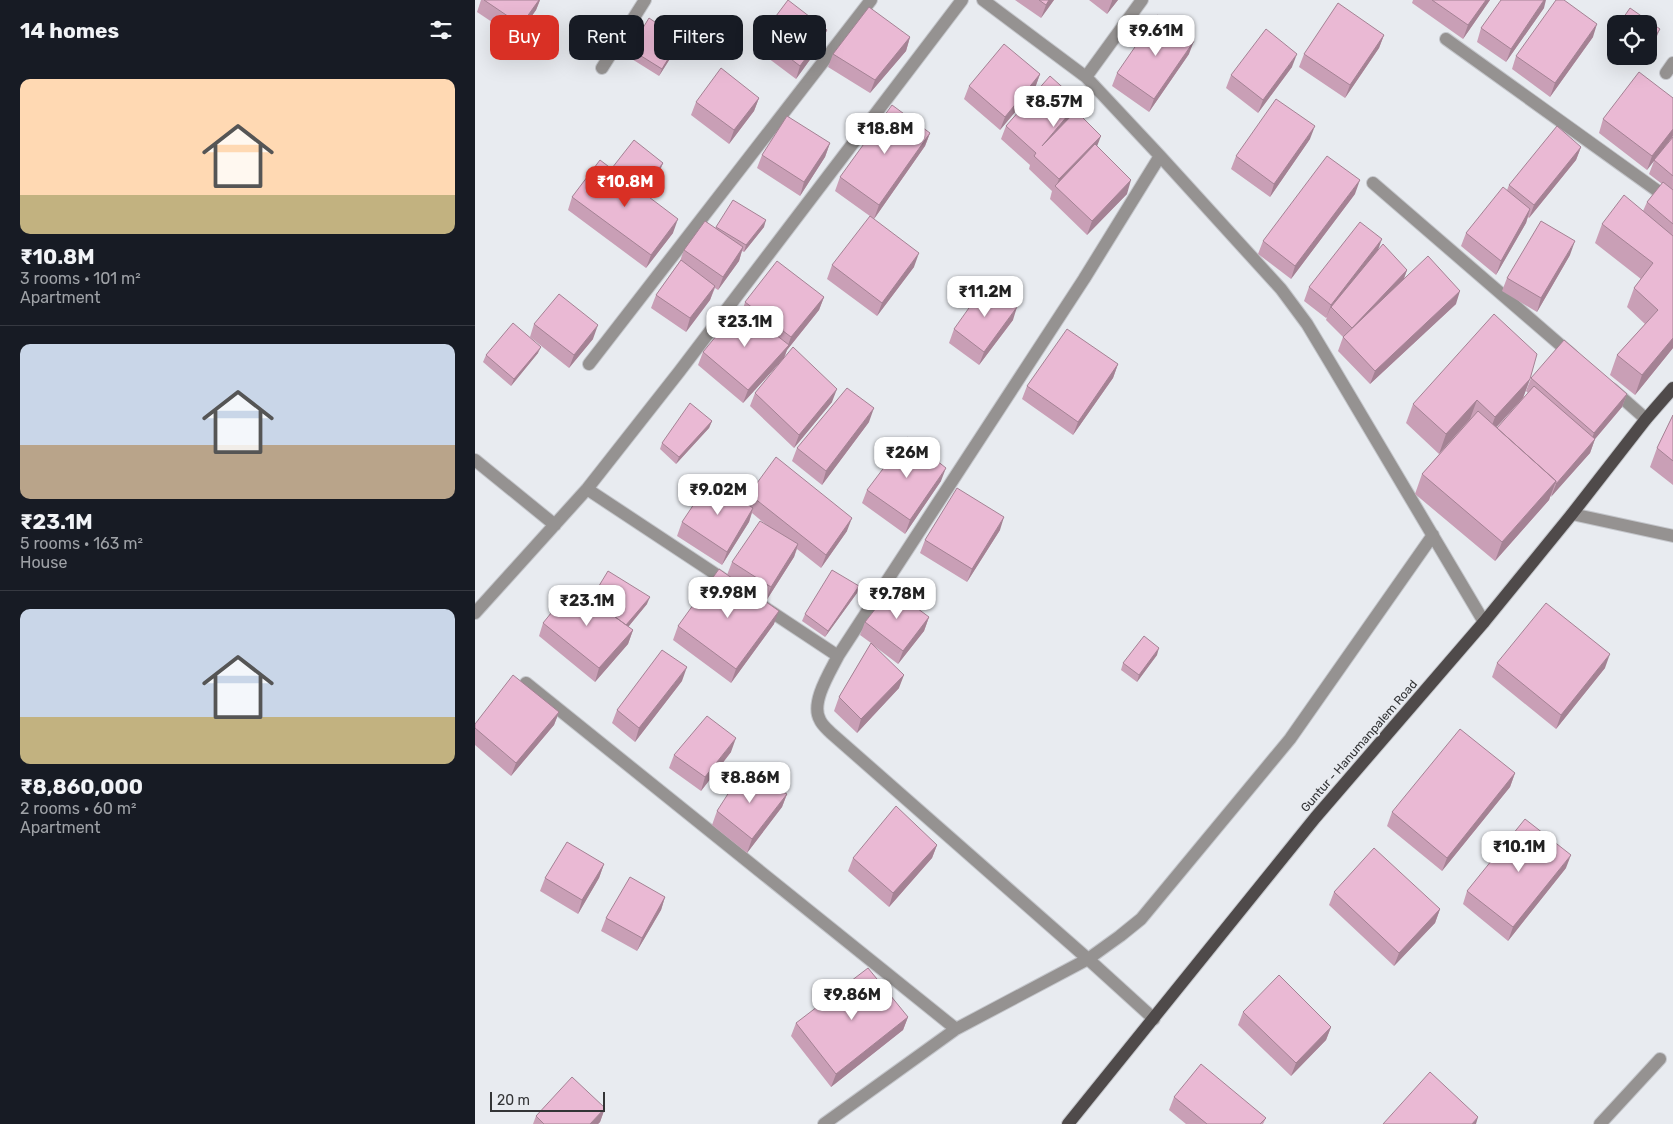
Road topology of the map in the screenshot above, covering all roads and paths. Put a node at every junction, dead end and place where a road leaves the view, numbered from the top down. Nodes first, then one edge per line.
1 (645, 0) edge
2 (871, 0) edge
3 (962, 0) edge
4 (983, 0) edge
5 (1142, 0) edge
6 (1446, 39) dead end
7 (602, 68) dead end
8 (1085, 78) junction
9 (1160, 156) junction
10 (1373, 183) dead end
11 (1673, 202) edge
12 (1580, 361) edge
13 (589, 364) dead end
14 (1602, 380) edge
15 (1673, 388) edge
16 (1646, 418) junction
17 (475, 460) edge
18 (587, 489) junction
19 (1572, 514) junction
20 (555, 525) junction
21 (1433, 535) junction
22 (1673, 536) edge
23 (741, 592) edge
24 (757, 602) edge
25 (475, 613) edge
26 (1484, 622) junction
27 (838, 656) junction
28 (526, 683) edge
29 (1088, 959) junction
30 (1154, 1019) junction
31 (956, 1030) junction
32 (1660, 1059) dead end
33 (824, 1124) edge
34 (1068, 1124) edge
35 (1600, 1124) edge

1 - 7 street
2 - 13 street
3 - 18 street
4 - 8 street
5 - 8 street
6 - 11 street
8 - 9 street
9 - 21 street
9 - 27 street
10 - 12 street
14 - 16 street
15 - 16 main road, Guntur - Hanumanpalem Road
16 - 19 main road, Guntur - Hanumanpalem Road
17 - 20 street
18 - 20 street
18 - 23 street
19 - 22 street
19 - 26 main road, Guntur - Hanumanpalem Road
20 - 25 street
21 - 26 street
21 - 29 street
24 - 27 street
26 - 30 main road, Guntur - Hanumanpalem Road
27 - 29 street
28 - 31 street
29 - 30 street
29 - 31 street
30 - 34 main road, Guntur - Hanumanpalem Road
31 - 33 street
32 - 35 street

